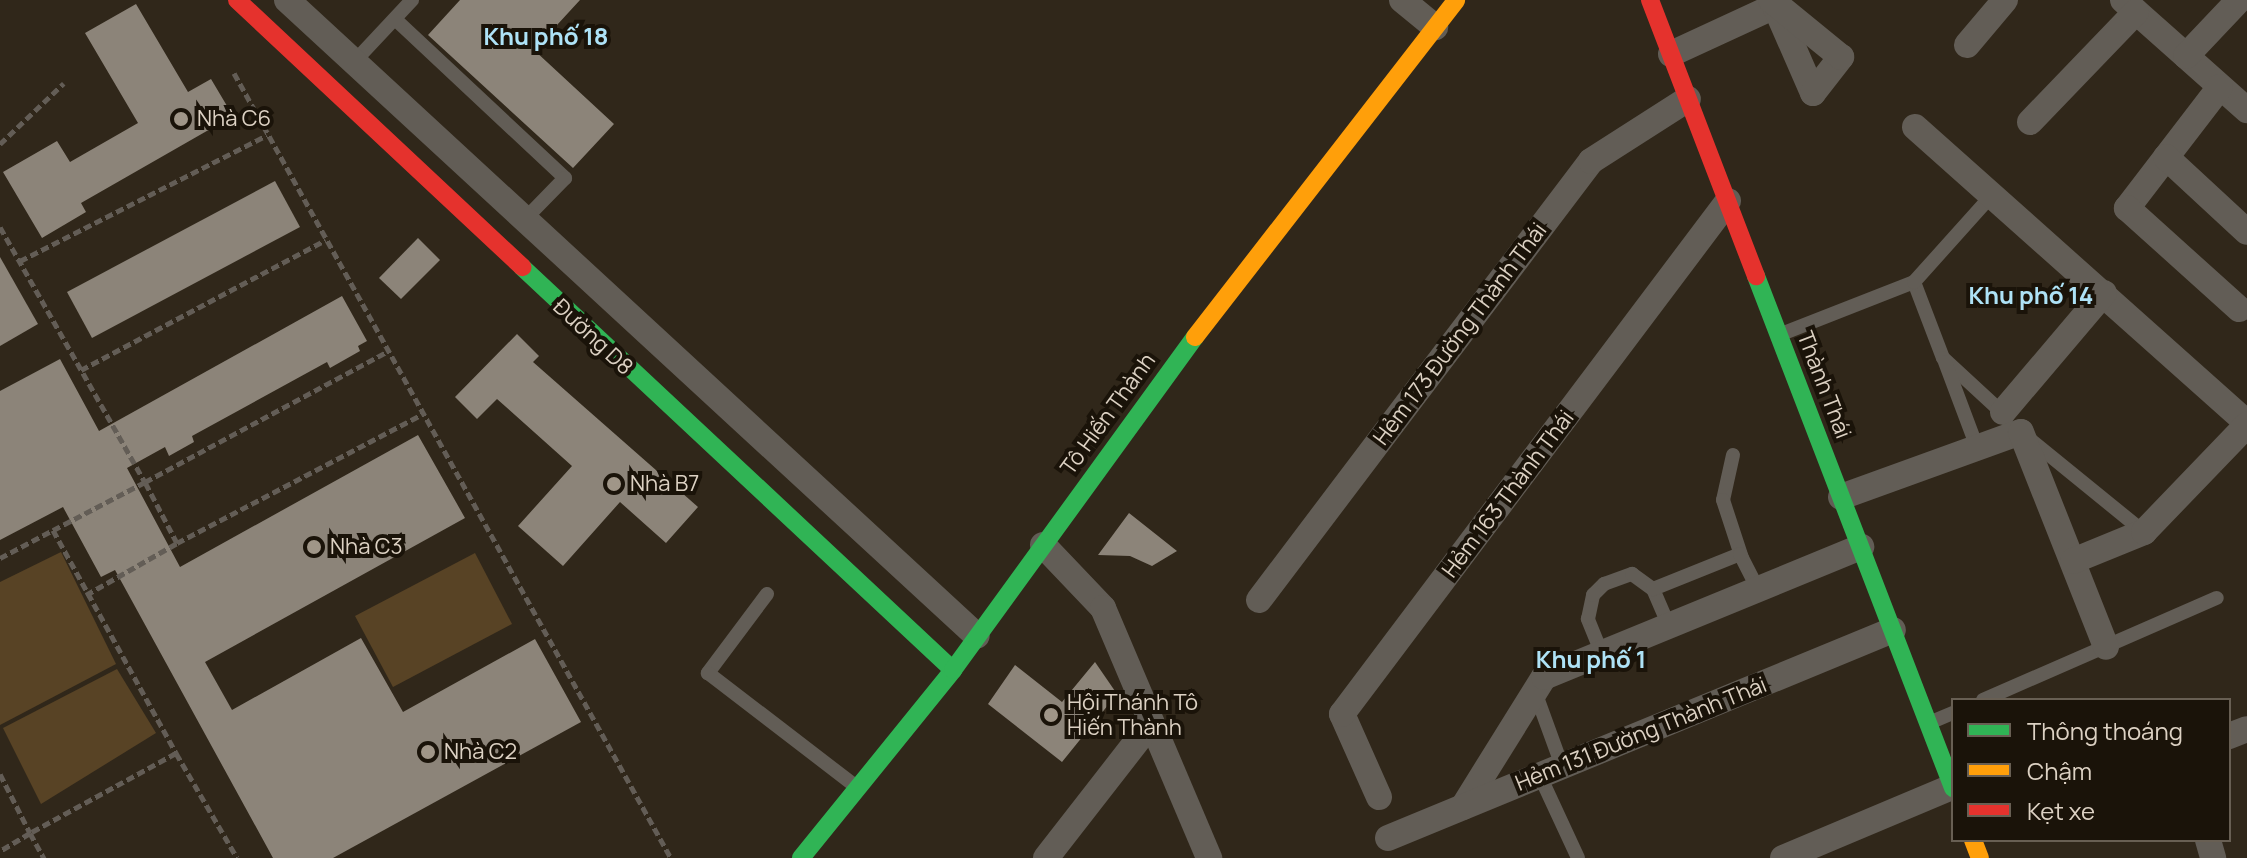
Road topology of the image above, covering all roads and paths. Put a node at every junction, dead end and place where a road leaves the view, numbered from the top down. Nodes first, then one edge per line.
1 (237, 0) edge
2 (287, 0) edge
3 (412, 0) edge
4 (1402, 0) edge
5 (1456, 0) edge
6 (1650, 0) edge
7 (2005, 0) edge
8 (2239, 0) edge
9 (1773, 3) edge
10 (2129, 6) edge
11 (395, 19) junction
12 (1435, 27) junction
13 (1967, 45) dead end
14 (1671, 54) junction
15 (2186, 56) junction
16 (354, 62) junction
17 (234, 73) dead end
18 (64, 83) dead end
19 (2220, 87) junction
20 (1688, 99) junction
21 (2247, 110) edge
22 (2030, 122) dead end
23 (1915, 127) dead end
24 (267, 135) junction
25 (0, 144) edge
26 (2166, 157) junction
27 (1992, 195) junction
28 (1728, 201) junction
29 (525, 219) junction
30 (0, 227) edge
31 (2247, 232) edge
32 (326, 240) junction
33 (498, 250) junction
34 (20, 261) junction
35 (1914, 282) junction
36 (2104, 293) junction
37 (2239, 309) dead end
38 (1779, 335) junction
39 (386, 352) junction
40 (1943, 358) junction
41 (81, 370) junction
42 (2003, 412) junction
43 (423, 414) junction
44 (2247, 424) edge
45 (2021, 432) junction
46 (1977, 447) junction
47 (1733, 455) dead end
48 (145, 482) junction
49 (1841, 497) junction
50 (53, 530) junction
51 (2144, 532) junction
52 (177, 543) junction
53 (1043, 545) junction
54 (1861, 547) junction
55 (0, 558) edge
56 (1742, 558) junction
57 (2073, 561) junction
58 (1653, 589) junction
59 (1758, 589) junction
60 (767, 594) dead end
61 (86, 595) junction
62 (2217, 598) dead end
63 (1259, 600) dead end
64 (1669, 626) junction
65 (1893, 630) junction
66 (977, 636) junction
67 (2106, 647) junction
68 (1602, 654) junction
69 (953, 670) junction
70 (1534, 688) junction
71 (1988, 698) edge
72 (1951, 714) edge
73 (1151, 723) junction
74 (1929, 723) junction
75 (176, 753) junction
76 (1551, 771) junction
77 (0, 774) edge
78 (1951, 783) edge
79 (858, 788) junction
80 (1951, 789) edge
81 (1379, 797) dead end
82 (1463, 807) junction
83 (30, 833) junction
84 (1388, 838) dead end
85 (0, 851) edge
86 (805, 856) edge
87 (1573, 857) edge
88 (44, 858) edge
89 (237, 858) edge
90 (671, 858) edge
91 (1046, 858) edge
92 (1209, 858) edge
93 (1783, 858) edge

1 - 33 main road, Đường D8
2 - 16 street, Đường D8
3 - 11 lane
4 - 12 street
5 - 12 main road, Tô Hiến Thành
6 - 14 main road, Thành Thái
7 - 13 street
8 - 15 street
9 - 14 street
10 - 15 street
10 - 22 street
11 - 16 lane
11 - 29 lane
12 - 53 main road, Tô Hiến Thành
14 - 20 main road, Thành Thái
15 - 19 street
16 - 29 street, Đường D8
17 - 24 path
18 - 25 path
19 - 21 street
19 - 26 street
20 - 28 main road, Thành Thái
20 - 63 street, Hẻm 173 Đường Thành Thái
23 - 27 street
24 - 32 path
24 - 34 path
26 - 31 street
26 - 37 street
27 - 35 lane
27 - 36 street
28 - 38 main road, Thành Thái
28 - 81 street, Hẻm 163 Thành Thái
29 - 33 street
29 - 66 street, Đường D8
30 - 34 path
32 - 39 path
32 - 41 path
33 - 69 main road, Đường D8
34 - 41 path
35 - 38 lane
35 - 40 lane
36 - 42 street
36 - 44 street
38 - 49 main road, Thành Thái
39 - 43 path
39 - 48 path
40 - 42 lane
40 - 46 lane
41 - 48 path
42 - 45 lane
43 - 52 path
43 - 90 path
44 - 51 street
45 - 46 street
45 - 51 lane
45 - 57 street
46 - 49 street
47 - 56 lane
48 - 50 path
48 - 52 path
49 - 54 main road, Thành Thái
50 - 55 path
50 - 61 path
51 - 57 street
52 - 61 path
53 - 66 main road, Tô Hiến Thành
53 - 73 street
54 - 59 street
54 - 65 main road, Thành Thái
56 - 58 lane
56 - 59 lane
57 - 67 street
58 - 64 lane
58 - 68 lane
59 - 64 street
60 - 79 lane
61 - 75 path
62 - 67 lane
64 - 68 street
65 - 74 main road, Thành Thái
65 - 76 street, Hẻm 131 Đường Thành Thái
66 - 69 main road, Tô Hiến Thành
67 - 71 lane
68 - 70 street
69 - 79 main road, Tô Hiến Thành
70 - 76 lane
70 - 82 street
72 - 74 lane
73 - 91 street
73 - 92 street
74 - 78 main road, Thành Thái
75 - 83 path
75 - 89 path
76 - 82 street, Hẻm 131 Đường Thành Thái
76 - 87 lane
77 - 83 path
79 - 86 main road, Tô Hiến Thành
80 - 93 street
82 - 84 street, Hẻm 131 Đường Thành Thái
83 - 85 path
83 - 88 path

